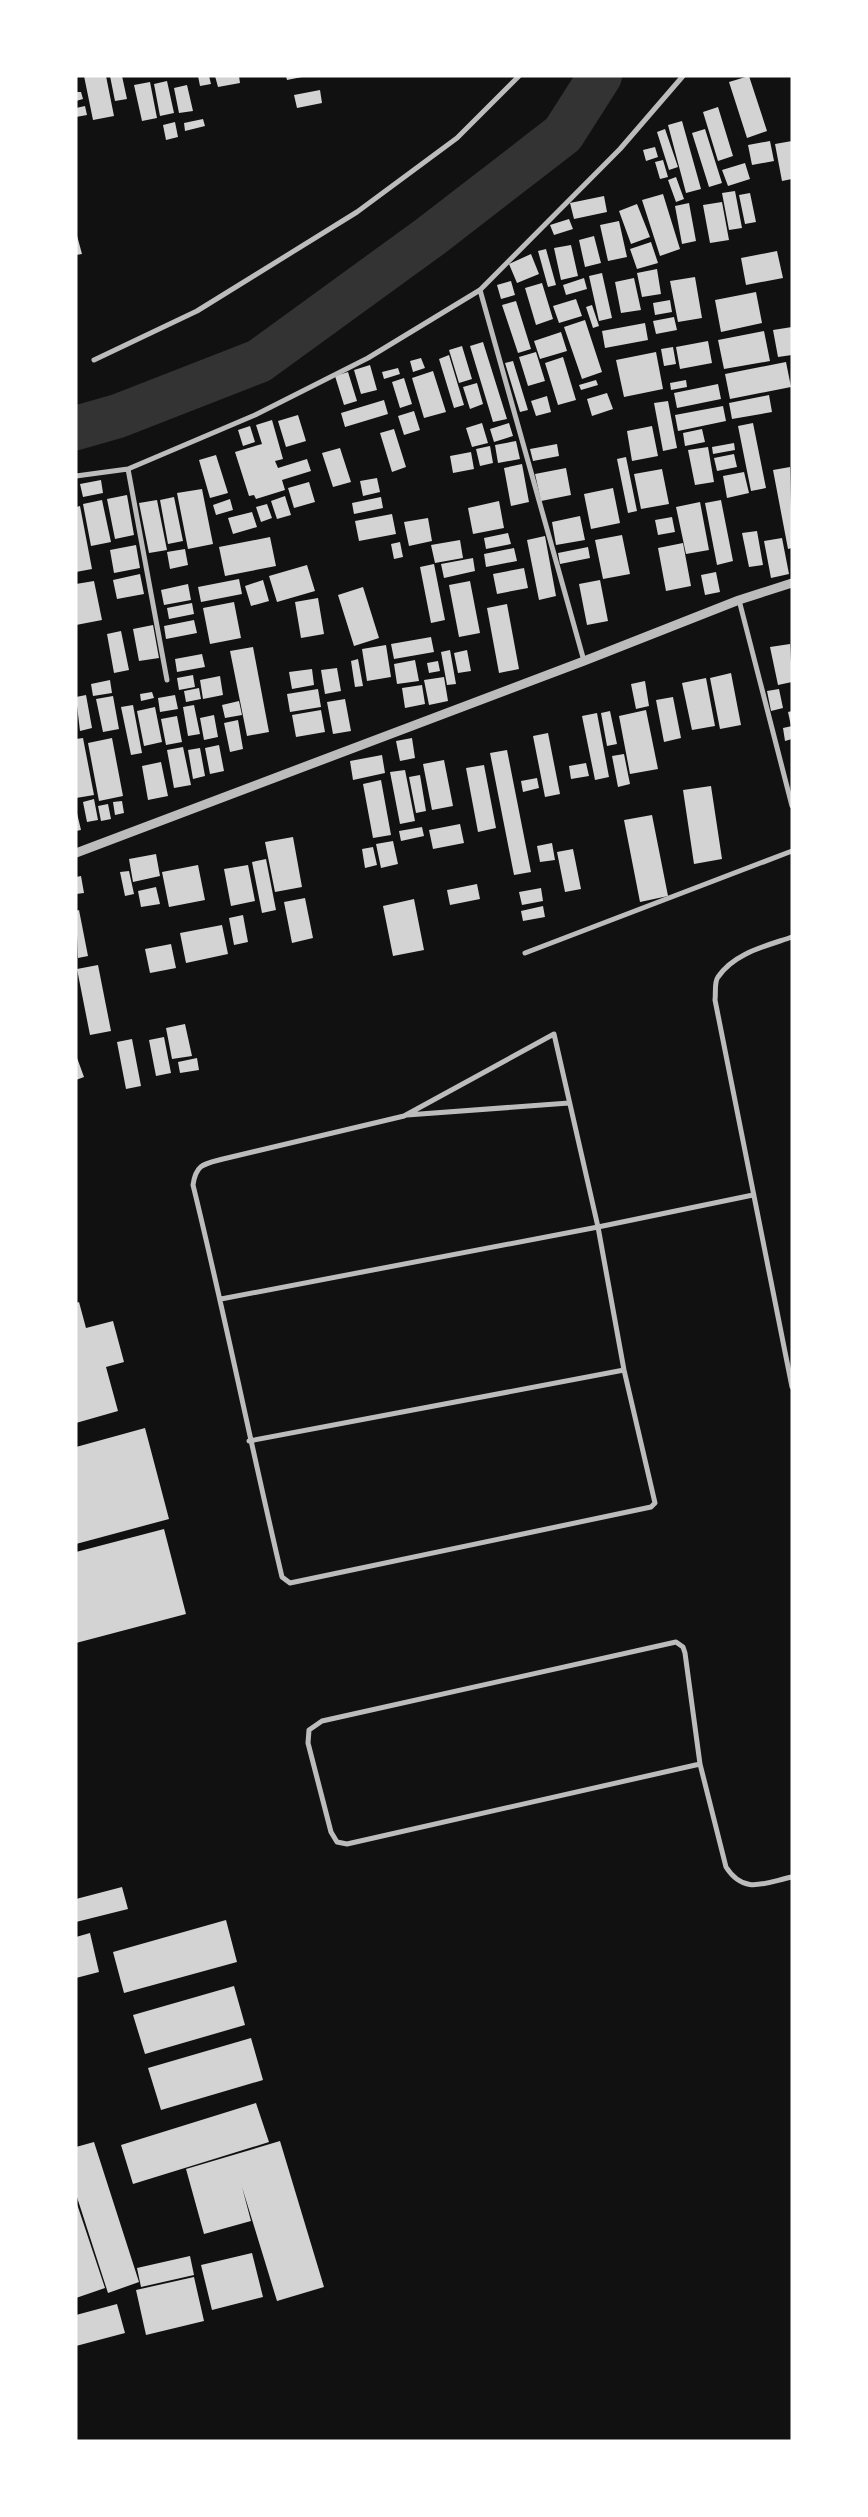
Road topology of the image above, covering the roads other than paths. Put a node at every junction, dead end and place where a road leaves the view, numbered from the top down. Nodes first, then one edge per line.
1 (520, 76) edge
2 (684, 76) edge
3 (480, 290) junction
4 (94, 360) dead end
5 (128, 469) junction
6 (76, 476) edge
7 (792, 583) edge
8 (739, 600) junction
9 (584, 661) junction
10 (167, 680) dead end
11 (792, 806) edge
12 (792, 850) edge
13 (76, 853) edge
14 (792, 937) edge
15 (525, 953) dead end
16 (569, 1102) junction
17 (404, 1116) junction
18 (753, 1195) junction
19 (598, 1227) junction
20 (221, 1299) junction
21 (624, 1370) junction
22 (792, 1387) edge
23 (249, 1441) junction
24 (700, 1764) junction
25 (792, 1877) edge

1 - 4 street
2 - 3 street
3 - 5 street
3 - 9 street
5 - 6 street
5 - 10 street
7 - 8 street
8 - 9 street
8 - 11 street
9 - 13 street
12 - 15 street
14 - 18 street
16 - 17 street
16 - 17 street
16 - 19 street
17 - 20 street
18 - 19 street
18 - 22 street
19 - 20 street
19 - 21 street
20 - 23 street
21 - 23 street
21 - 23 street
24 - 24 street
24 - 25 street

